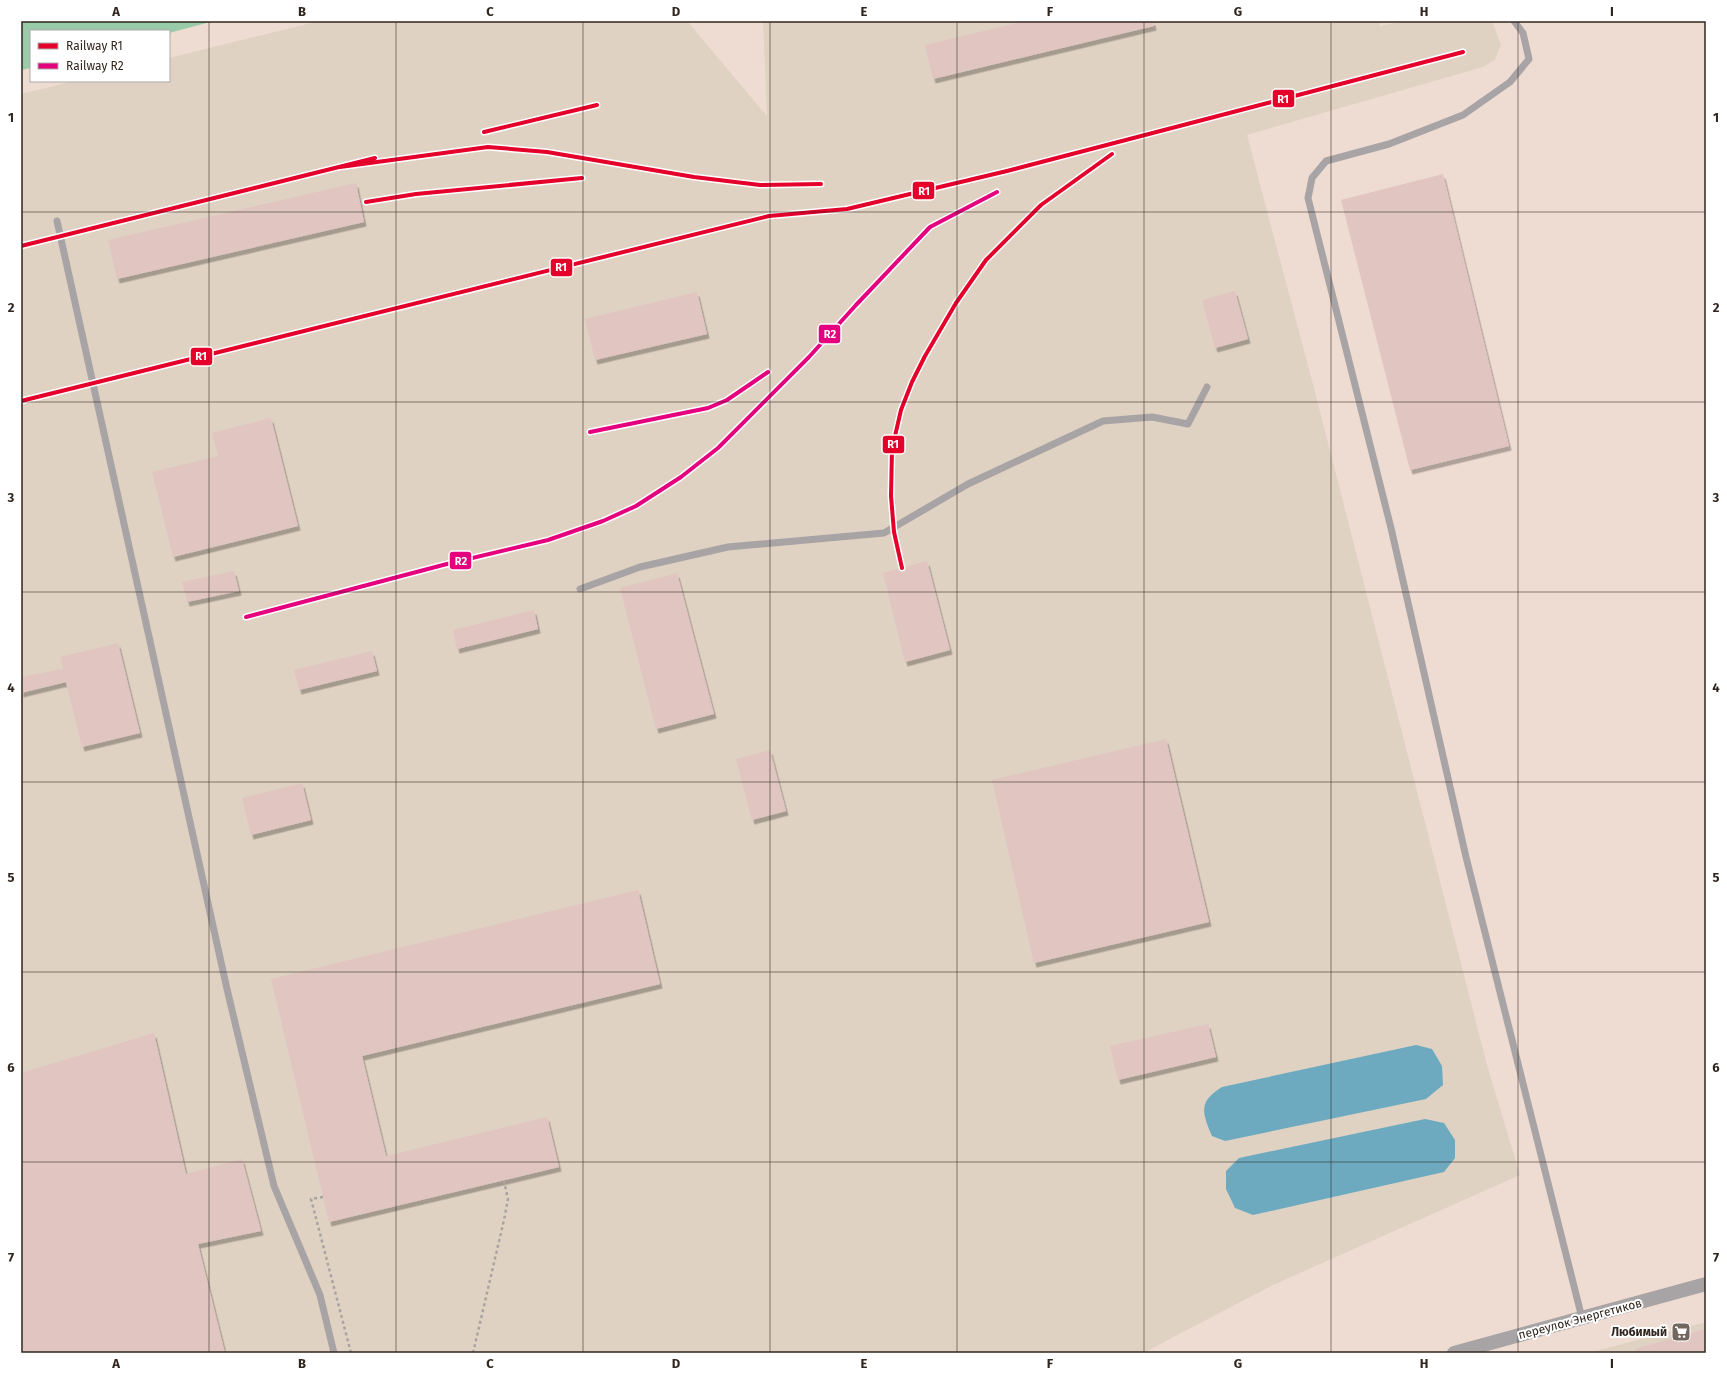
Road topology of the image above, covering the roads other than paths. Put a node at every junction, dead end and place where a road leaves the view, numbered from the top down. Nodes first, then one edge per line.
1 (1514, 21) edge
2 (57, 221) dead end
3 (1207, 387) dead end
4 (580, 589) dead end
5 (1706, 1284) edge
6 (1582, 1318) junction
7 (334, 1353) edge
8 (1454, 1353) edge

1 - 6 lane
2 - 7 lane
3 - 4 lane
5 - 6 street, переулок Энергетиков
6 - 8 street, переулок Энергетиков

